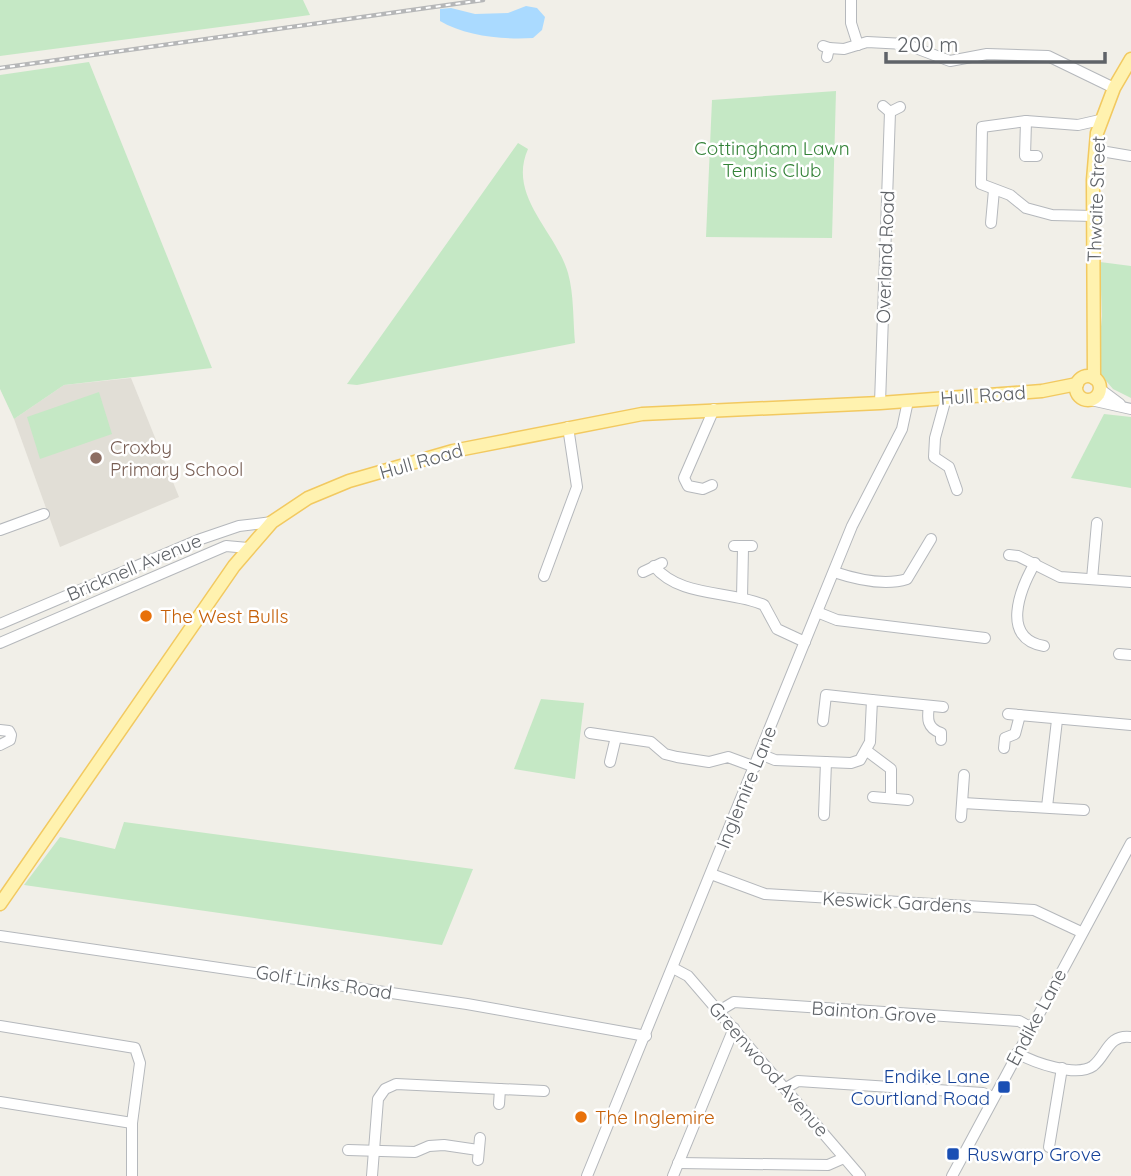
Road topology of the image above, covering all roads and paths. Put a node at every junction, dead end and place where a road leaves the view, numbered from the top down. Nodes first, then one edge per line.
1 (851, 0) edge
2 (858, 45) junction
3 (827, 50) dead end
4 (1131, 60) edge
5 (1114, 88) junction
6 (891, 108) dead end
7 (1100, 120) junction
8 (1026, 121) junction
9 (1095, 150) junction
10 (1037, 156) dead end
11 (1131, 156) edge
12 (994, 190) junction
13 (1093, 216) junction
14 (990, 222) dead end
15 (1088, 382) junction
16 (1042, 391) junction
17 (946, 398) junction
18 (1088, 400) junction
19 (908, 401) junction
20 (880, 403) junction
21 (714, 409) junction
22 (1130, 409) edge
23 (568, 427) junction
24 (712, 485) dead end
25 (959, 492) dead end
26 (39, 513) dead end
27 (272, 522) junction
28 (1096, 522) dead end
29 (0, 530) edge
30 (931, 538) dead end
31 (743, 547) dead end
32 (248, 548) junction
33 (1009, 555) dead end
34 (1035, 563) junction
35 (643, 572) dead end
36 (834, 572) junction
37 (543, 576) dead end
38 (1092, 579) junction
39 (1131, 582) edge
40 (742, 598) junction
41 (817, 612) junction
42 (0, 624) edge
43 (985, 638) dead end
44 (804, 642) junction
45 (0, 643) edge
46 (1047, 647) dead end
47 (1118, 654) dead end
48 (1131, 655) edge
49 (872, 700) junction
50 (929, 706) junction
51 (943, 707) dead end
52 (1008, 714) dead end
53 (1020, 715) junction
54 (1057, 720) junction
55 (823, 721) dead end
56 (1131, 725) edge
57 (0, 730) edge
58 (590, 733) dead end
59 (615, 737) junction
60 (941, 740) dead end
61 (0, 745) edge
62 (1004, 748) dead end
63 (867, 751) junction
64 (760, 754) junction
65 (610, 762) dead end
66 (826, 762) junction
67 (755, 767) junction
68 (964, 775) dead end
69 (873, 797) dead end
70 (891, 798) junction
71 (908, 800) dead end
72 (963, 803) junction
73 (1048, 807) junction
74 (1085, 811) dead end
75 (825, 816) dead end
76 (961, 817) dead end
77 (1131, 843) edge
78 (710, 874) junction
79 (1, 901) edge
80 (1082, 932) junction
81 (0, 936) edge
82 (673, 968) junction
83 (719, 1011) junction
84 (0, 1026) edge
85 (1030, 1027) junction
86 (734, 1028) junction
87 (646, 1036) junction
88 (1131, 1037) edge
89 (1017, 1053) junction
90 (1062, 1068) junction
91 (786, 1088) junction
92 (500, 1089) junction
93 (544, 1091) dead end
94 (993, 1097) junction
95 (0, 1102) edge
96 (499, 1104) dead end
97 (132, 1123) junction
98 (480, 1139) dead end
99 (1049, 1147) dead end
100 (348, 1150) dead end
101 (373, 1151) junction
102 (844, 1158) junction
103 (678, 1163) junction
104 (132, 1176) edge
105 (372, 1176) edge
106 (587, 1176) edge
107 (673, 1176) edge
108 (860, 1176) edge
109 (952, 1176) edge

1 - 2 street
2 - 3 street
2 - 5 street
4 - 5 main road, Thwaite Street
5 - 7 main road, Thwaite Street
6 - 20 street, Overland Road
7 - 8 street
7 - 9 main road, Thwaite Street
8 - 10 street
8 - 12 street
9 - 11 street
9 - 13 main road, Thwaite Street
12 - 13 street
12 - 14 street
13 - 15 main road, Thwaite Street
15 - 16 main road, Hull Road
15 - 18 main road, Thwaite Street
15 - 18 main road
15 - 22 street
16 - 17 main road, Hull Road
16 - 18 main road, Hull Road
17 - 19 main road, Hull Road
17 - 25 street
18 - 22 street
19 - 20 main road, Hull Road
19 - 36 street, Inglemire Lane
20 - 21 main road, Hull Road
21 - 23 main road, Hull Road
21 - 24 street
23 - 27 main road, Hull Road
23 - 37 street
26 - 29 street
27 - 32 main road, Hull Road
27 - 42 street, Bricknell Avenue
28 - 38 street
30 - 36 street
31 - 40 street
32 - 45 street, Bricknell Avenue
32 - 79 main road, Hull Road
33 - 34 street
34 - 38 street
34 - 46 street
35 - 40 street
36 - 41 street, Inglemire Lane
38 - 39 street
40 - 44 street
41 - 43 street
41 - 44 street, Inglemire Lane
44 - 64 street, Inglemire Lane
47 - 48 street
49 - 50 street
49 - 55 street
49 - 63 street
50 - 51 street
50 - 60 street
52 - 53 street
53 - 54 street
53 - 62 street
54 - 56 street
54 - 73 street
57 - 61 street
58 - 59 street
59 - 65 street
59 - 67 street
63 - 66 street
63 - 70 street
64 - 66 street
64 - 67 street, Inglemire Lane
66 - 75 street
67 - 78 street, Inglemire Lane
68 - 72 street
69 - 70 street
70 - 71 street
72 - 73 street
72 - 76 street
73 - 74 street
77 - 80 street, Endike Lane
78 - 80 street, Keswick Gardens
78 - 82 street, Inglemire Lane
80 - 85 street, Endike Lane
81 - 87 street, Golf Links Road
82 - 83 street, Greenwood Avenue
82 - 87 street, Inglemire Lane
83 - 85 street, Bainton Grove
83 - 86 street, Greenwood Avenue
84 - 97 street
85 - 89 street, Endike Lane
86 - 91 street, Greenwood Avenue
86 - 103 street
87 - 106 street, Inglemire Lane
88 - 90 street
89 - 90 street
89 - 94 street, Endike Lane
90 - 99 street
91 - 94 street
91 - 102 street, Greenwood Avenue
92 - 93 street
92 - 96 street
92 - 101 street
94 - 109 street, Endike Lane
95 - 97 street
97 - 104 street
98 - 101 street
100 - 101 street
101 - 105 street
102 - 103 street
102 - 108 street, Greenwood Avenue
103 - 107 street

